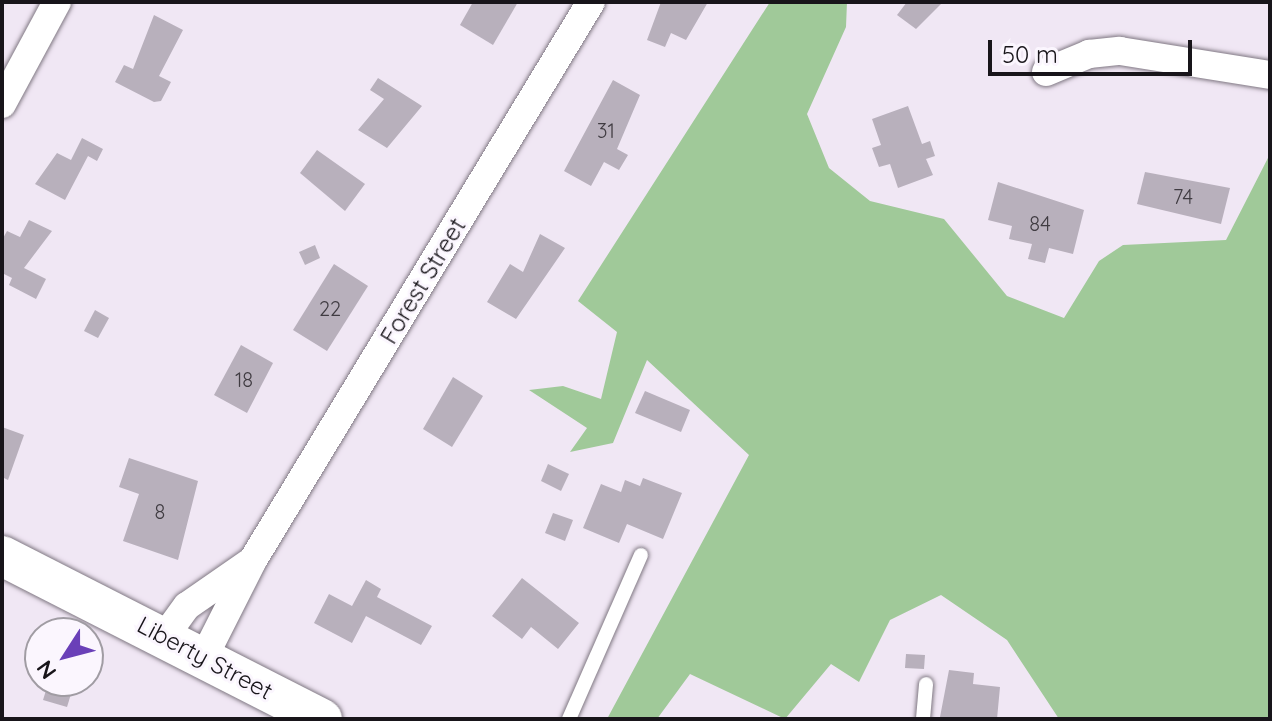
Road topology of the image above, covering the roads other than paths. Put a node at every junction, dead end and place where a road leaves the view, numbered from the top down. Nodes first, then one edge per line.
1 (57, 2) edge
2 (591, 2) edge
3 (1046, 72) dead end
4 (1270, 75) edge
5 (2, 104) edge
6 (641, 555) dead end
7 (2, 556) edge
8 (253, 560) junction
9 (165, 636) junction
10 (204, 657) junction
11 (926, 684) dead end
12 (322, 719) edge
13 (569, 719) edge
14 (923, 719) edge

1 - 5 street
2 - 8 street, Forest Street
3 - 4 street
6 - 13 lane
7 - 9 main road, Liberty Street
8 - 9 street, Forest Street
8 - 10 street, Forest Street
9 - 10 main road, Liberty Street
10 - 12 main road, Liberty Street
11 - 14 lane

